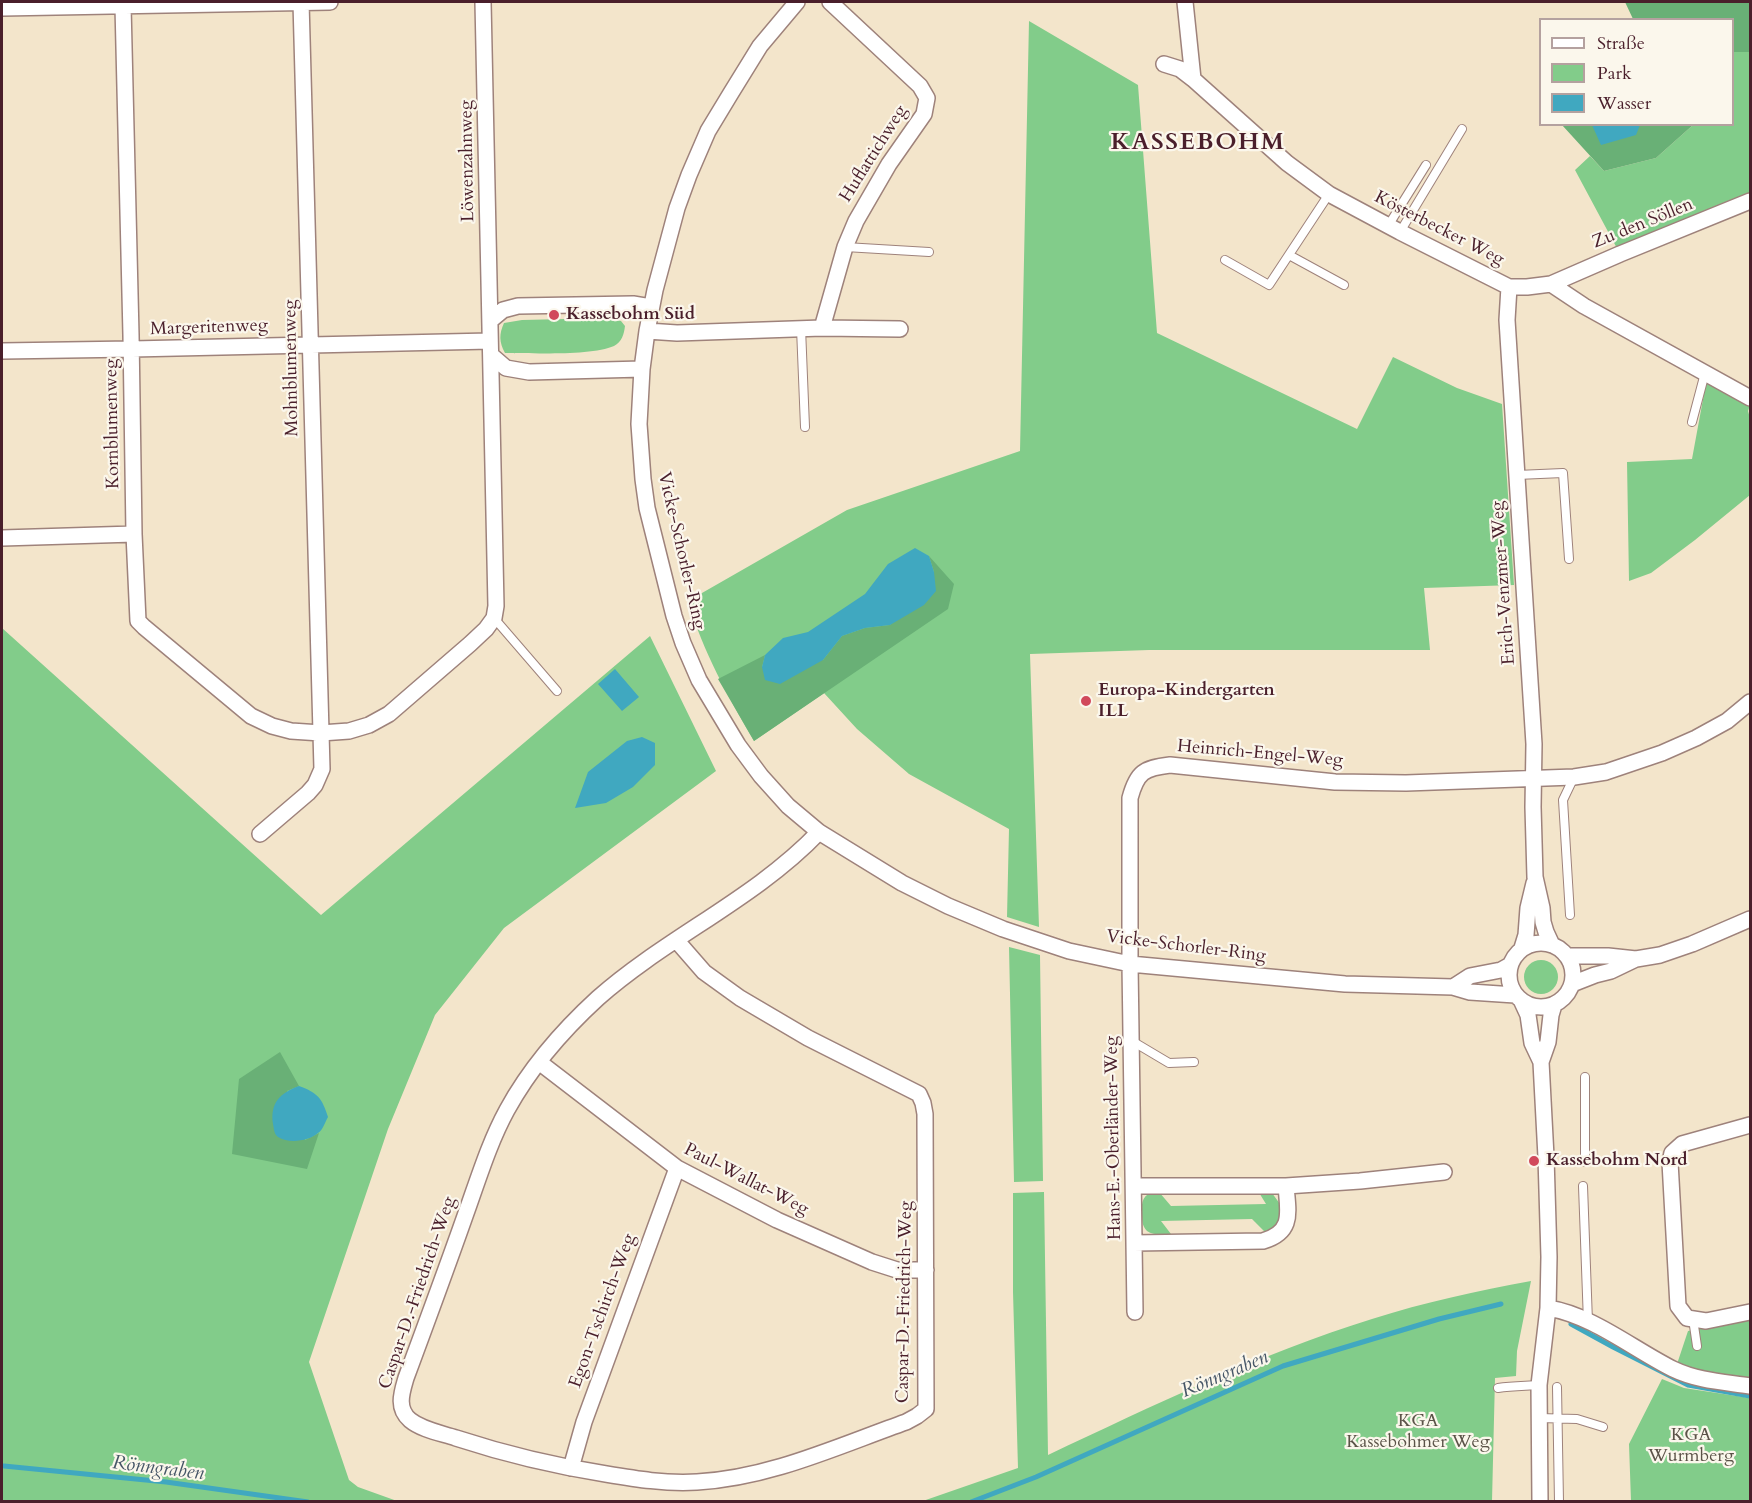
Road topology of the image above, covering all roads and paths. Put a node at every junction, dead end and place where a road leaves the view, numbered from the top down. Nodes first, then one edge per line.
1 (302, 2) edge
2 (330, 2) edge
3 (483, 2) edge
4 (797, 2) edge
5 (830, 2) edge
6 (1185, 2) edge
7 (123, 6) junction
8 (2, 8) edge
9 (1164, 64) dead end
10 (1193, 79) junction
11 (1462, 129) dead end
12 (1426, 165) dead end
13 (1329, 194) junction
14 (1750, 201) edge
15 (1394, 229) junction
16 (845, 247) junction
17 (929, 252) dead end
18 (1289, 255) junction
19 (1225, 260) dead end
20 (1551, 284) junction
21 (1344, 285) dead end
22 (1509, 287) junction
23 (651, 307) junction
24 (491, 320) junction
25 (801, 328) junction
26 (822, 328) junction
27 (900, 329) dead end
28 (647, 331) junction
29 (311, 344) junction
30 (491, 348) junction
31 (132, 350) junction
32 (2, 351) edge
33 (642, 369) junction
34 (1705, 373) junction
35 (1750, 398) edge
36 (1692, 422) dead end
37 (805, 427) dead end
38 (1517, 475) junction
39 (135, 534) junction
40 (2, 538) edge
41 (1569, 560) dead end
42 (494, 618) junction
43 (557, 691) dead end
44 (1750, 702) edge
45 (321, 733) junction
46 (1574, 777) junction
47 (1535, 780) junction
48 (819, 832) junction
49 (260, 834) dead end
50 (1536, 877) junction
51 (1570, 915) dead end
52 (1750, 919) edge
53 (677, 941) junction
54 (1552, 945) junction
55 (1522, 948) junction
56 (1567, 956) junction
57 (1636, 959) junction
58 (1130, 964) junction
59 (1510, 965) junction
60 (1572, 984) junction
61 (1453, 987) junction
62 (1518, 998) junction
63 (1554, 1005) junction
64 (1132, 1041) junction
65 (539, 1062) junction
66 (1194, 1062) dead end
67 (1541, 1062) junction
68 (1585, 1077) dead end
69 (1750, 1125) edge
70 (1585, 1162) dead end
71 (676, 1168) junction
72 (1444, 1172) dead end
73 (1134, 1186) junction
74 (1286, 1186) junction
75 (1583, 1186) dead end
76 (1134, 1243) junction
77 (926, 1270) junction
78 (1548, 1308) junction
79 (1135, 1312) dead end
80 (1750, 1312) edge
81 (1693, 1319) junction
82 (1588, 1322) junction
83 (1697, 1346) dead end
84 (1539, 1384) junction
85 (1750, 1386) edge
86 (1557, 1387) dead end
87 (1498, 1388) dead end
88 (1539, 1418) junction
89 (1558, 1419) junction
90 (1602, 1427) dead end
91 (571, 1468) junction
92 (1540, 1502) edge
93 (1559, 1502) edge

1 - 2 street
1 - 7 street
1 - 29 street, Mohnblumenweg
3 - 24 street, Löwenzahnweg
4 - 23 street, Vicke-Schorler-Ring
5 - 16 street, Huflattichweg
6 - 10 street
7 - 8 street
7 - 31 street, Kornblumenweg
9 - 10 street, Kösterbecker Weg
10 - 13 street, Kösterbecker Weg
11 - 15 lane
12 - 15 lane
13 - 15 street, Kösterbecker Weg
13 - 18 lane
14 - 20 street, Zu den Söllen
15 - 22 street, Kösterbecker Weg
16 - 17 lane
16 - 26 street, Huflattichweg
18 - 19 lane
18 - 21 lane
20 - 22 street, Kösterbecker Weg
20 - 34 street
22 - 38 street, Erich-Venzmer-Weg
23 - 24 street
23 - 28 street, Vicke-Schorler-Ring
24 - 30 street
25 - 26 street
25 - 28 street
25 - 37 lane
26 - 27 street
28 - 33 street, Vicke-Schorler-Ring
29 - 30 street, Margeritenweg
29 - 31 street, Margeritenweg
29 - 45 street, Mohnblumenweg
30 - 33 street
30 - 42 street
31 - 32 street, Margeritenweg
31 - 39 street, Kornblumenweg
33 - 48 street, Vicke-Schorler-Ring
34 - 35 street
34 - 36 lane
38 - 41 lane
38 - 47 street, Erich-Venzmer-Weg
39 - 40 street
39 - 45 street, Kornblumenweg
42 - 43 lane
42 - 45 street, Kornblumenweg
44 - 46 street
45 - 49 street
46 - 47 street
46 - 51 lane
47 - 50 street, Erich-Venzmer-Weg
47 - 58 street, Heinrich-Engel-Weg
48 - 53 street, Caspar-D.-Friedrich-Weg
48 - 58 street, Vicke-Schorler-Ring
50 - 54 street, Erich-Venzmer-Weg
50 - 55 street, Erich-Venzmer-Weg
52 - 57 street
53 - 65 street, Caspar-D.-Friedrich-Weg
53 - 77 street, Caspar-D.-Friedrich-Weg
54 - 55 street
54 - 56 street
55 - 59 street
56 - 57 street
56 - 60 street
57 - 60 street
58 - 61 street, Vicke-Schorler-Ring
58 - 64 street, Hans-E.-Oberländer-Weg
59 - 61 street, Vicke-Schorler-Ring
59 - 62 street
60 - 63 street
61 - 62 street, Vicke-Schorler-Ring
62 - 63 street, Vicke-Schorler-Ring
62 - 67 street
63 - 67 street
64 - 66 lane
64 - 73 street, Hans-E.-Oberländer-Weg
65 - 71 street, Paul-Wallat-Weg
65 - 91 street, Caspar-D.-Friedrich-Weg
67 - 78 street
68 - 70 lane
69 - 81 street
71 - 77 street, Paul-Wallat-Weg
71 - 91 street, Egon-Tschirch-Weg
72 - 74 street
73 - 74 street
73 - 76 street, Hans-E.-Oberländer-Weg
74 - 76 street
75 - 82 lane
76 - 79 street, Hans-E.-Oberländer-Weg
77 - 91 street, Caspar-D.-Friedrich-Weg
78 - 82 street
78 - 84 street
80 - 81 street
81 - 83 lane
82 - 85 street
84 - 87 lane
84 - 88 street
86 - 89 lane
88 - 89 lane
88 - 92 street
89 - 90 lane
89 - 93 lane

